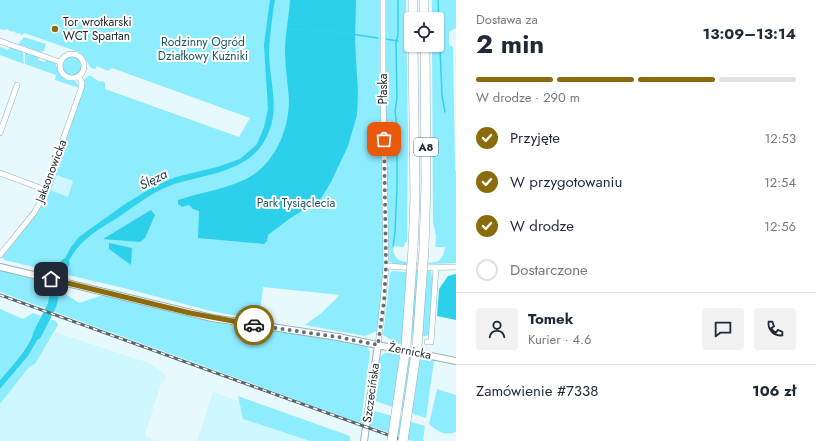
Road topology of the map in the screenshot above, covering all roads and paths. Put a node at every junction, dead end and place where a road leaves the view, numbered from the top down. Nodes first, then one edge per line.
1 (383, 0) edge
2 (413, 0) edge
3 (424, 0) edge
4 (413, 12) edge
5 (424, 12) edge
6 (0, 41) edge
7 (413, 52) edge
8 (425, 52) edge
9 (60, 62) junction
10 (78, 77) junction
11 (17, 86) dead end
12 (0, 133) edge
13 (0, 173) edge
14 (46, 190) junction
15 (0, 255) edge
16 (0, 266) edge
17 (386, 266) junction
18 (456, 267) edge
19 (436, 268) junction
20 (429, 342) dead end
21 (378, 345) junction
22 (456, 361) edge
23 (364, 441) edge
24 (392, 441) edge
25 (404, 441) edge

1 - 17 street, Płaska
2 - 4 highway
3 - 5 highway
6 - 9 street
7 - 24 highway, A8, bridge
8 - 25 highway, A8, bridge
9 - 10 street
9 - 10 street
10 - 14 street, Jaksonowicka
11 - 12 street
13 - 14 street
14 - 15 street, Jaksonowicka
16 - 21 street, Żernicka
17 - 19 street
17 - 21 street, Płaska
18 - 19 street
19 - 20 street
21 - 22 street, Żernicka
21 - 23 street, Szczecińska

